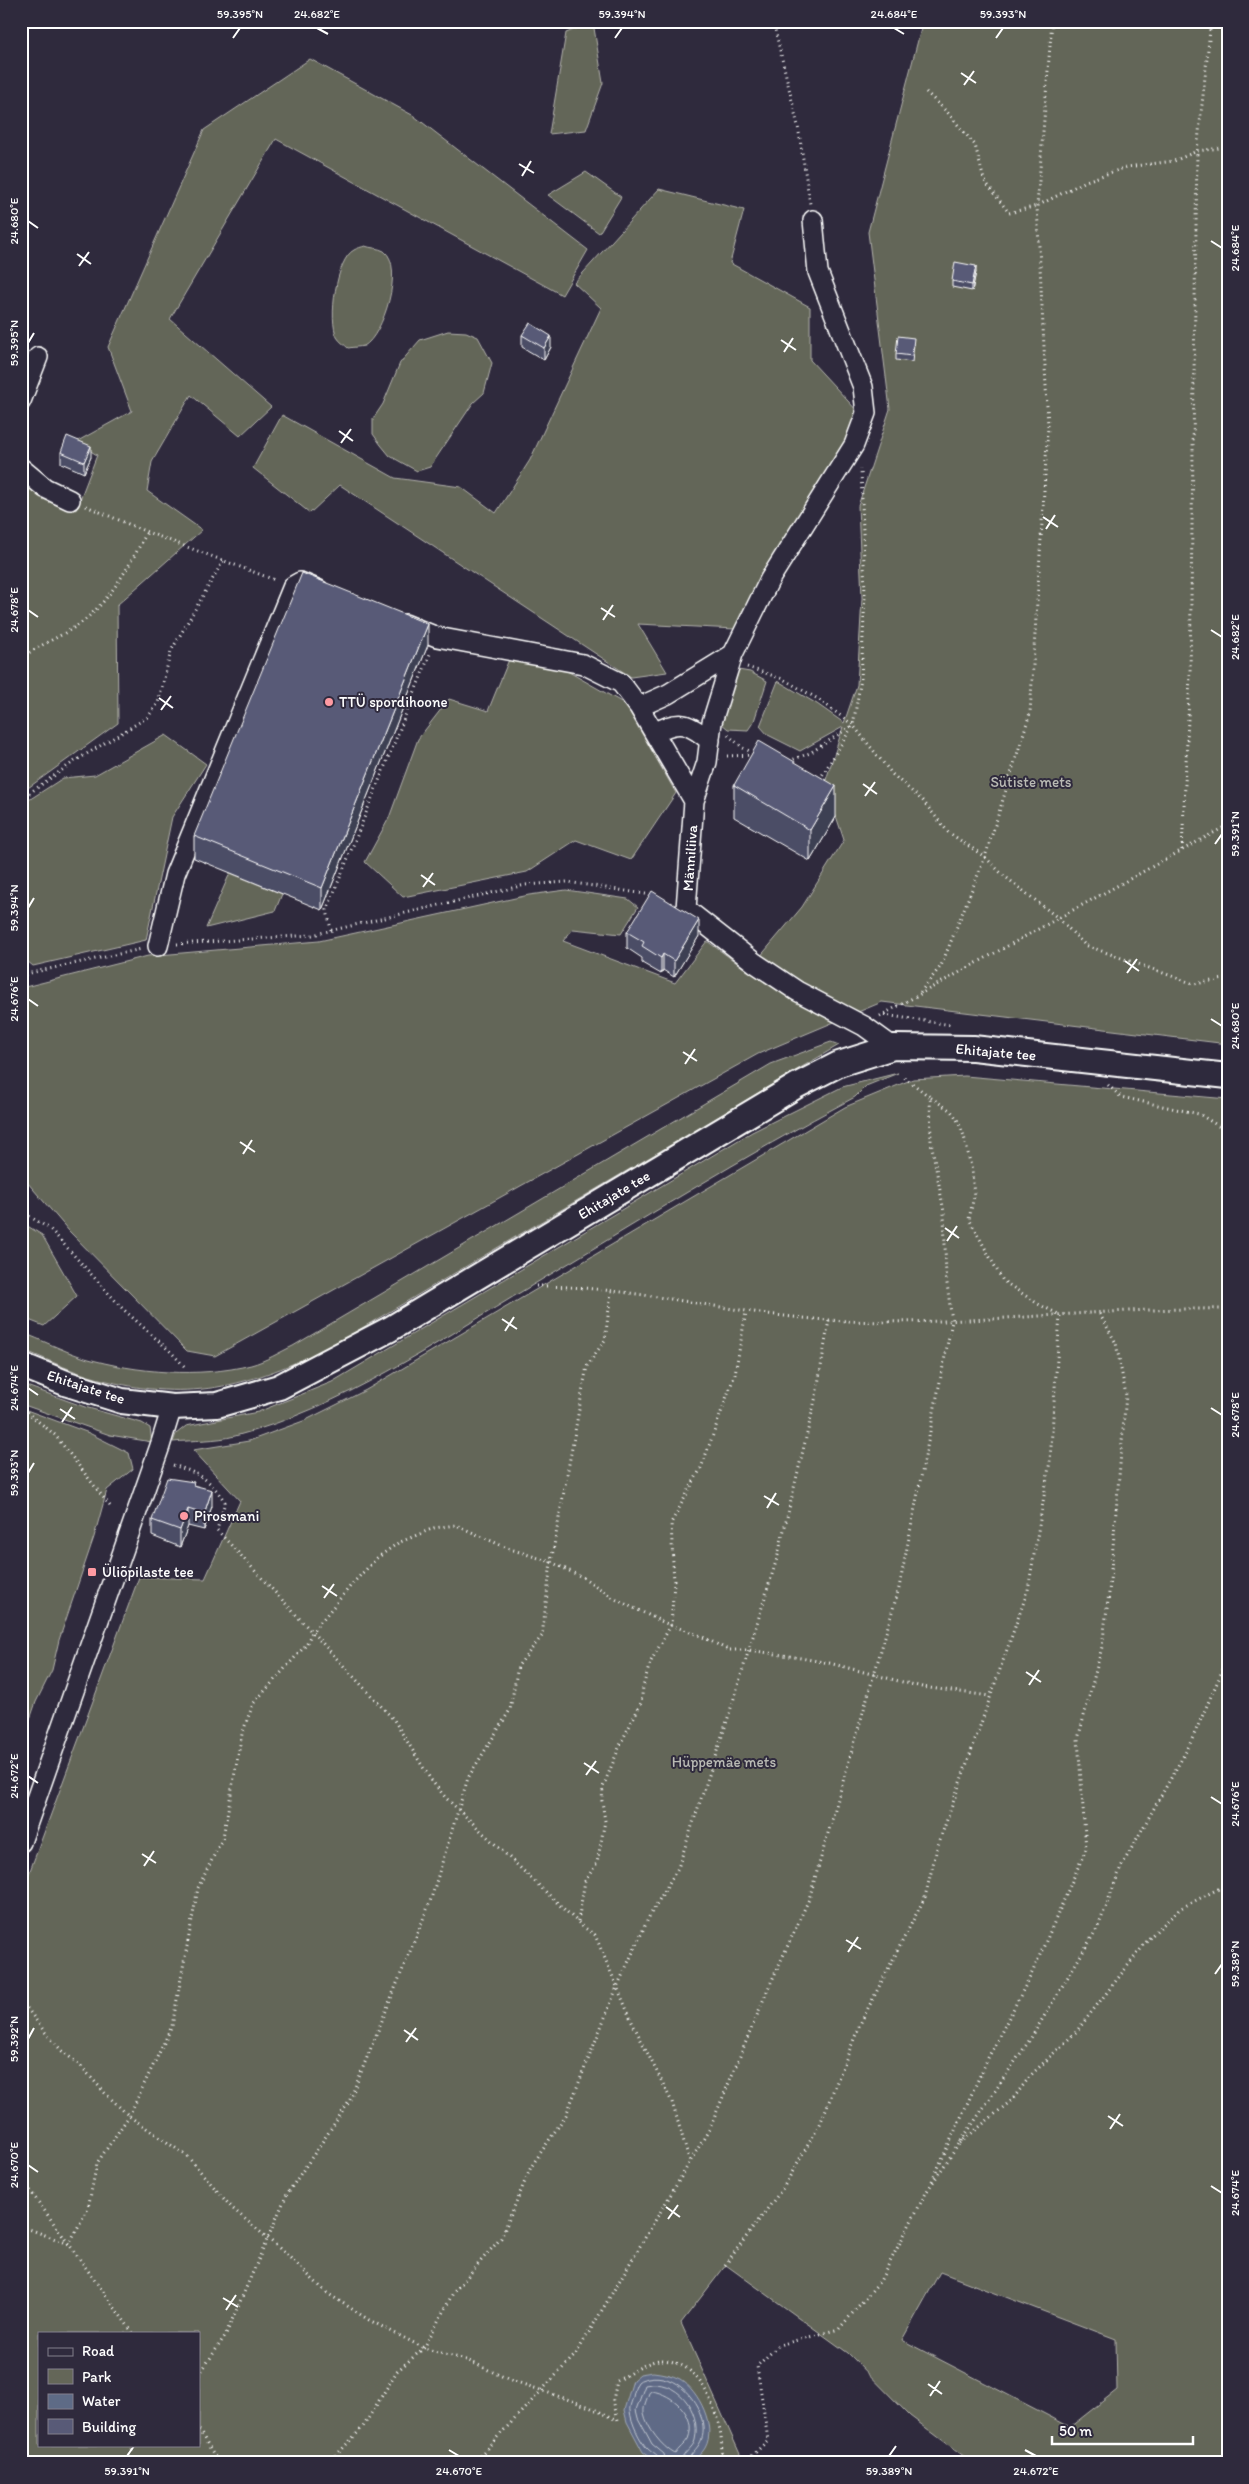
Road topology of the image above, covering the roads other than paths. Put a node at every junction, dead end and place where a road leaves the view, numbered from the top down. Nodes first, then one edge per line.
1 (813, 220) road end
2 (38, 357) dead end
3 (21, 401) edge
4 (21, 468) edge
5 (70, 500) road end
6 (337, 597) edge
7 (392, 619) edge
8 (731, 660) junction
9 (640, 707) junction
10 (655, 733) junction
11 (711, 736) junction
12 (694, 801) junction
13 (158, 946) road end
14 (893, 1048) junction
15 (1228, 1076) edge
16 (21, 1366) edge
17 (172, 1407) junction
18 (21, 1842) edge

1 - 8 street, Männiliiva
2 - 3 street
4 - 5 street
6 - 13 street
7 - 9 street
8 - 9 street
8 - 11 street, Männiliiva
9 - 10 street
10 - 11 street
10 - 12 street
11 - 12 street, Männiliiva
12 - 14 street, Männiliiva
14 - 15 main road, Ehitajate tee
14 - 17 main road, Ehitajate tee
16 - 17 main road, Ehitajate tee
17 - 18 street

